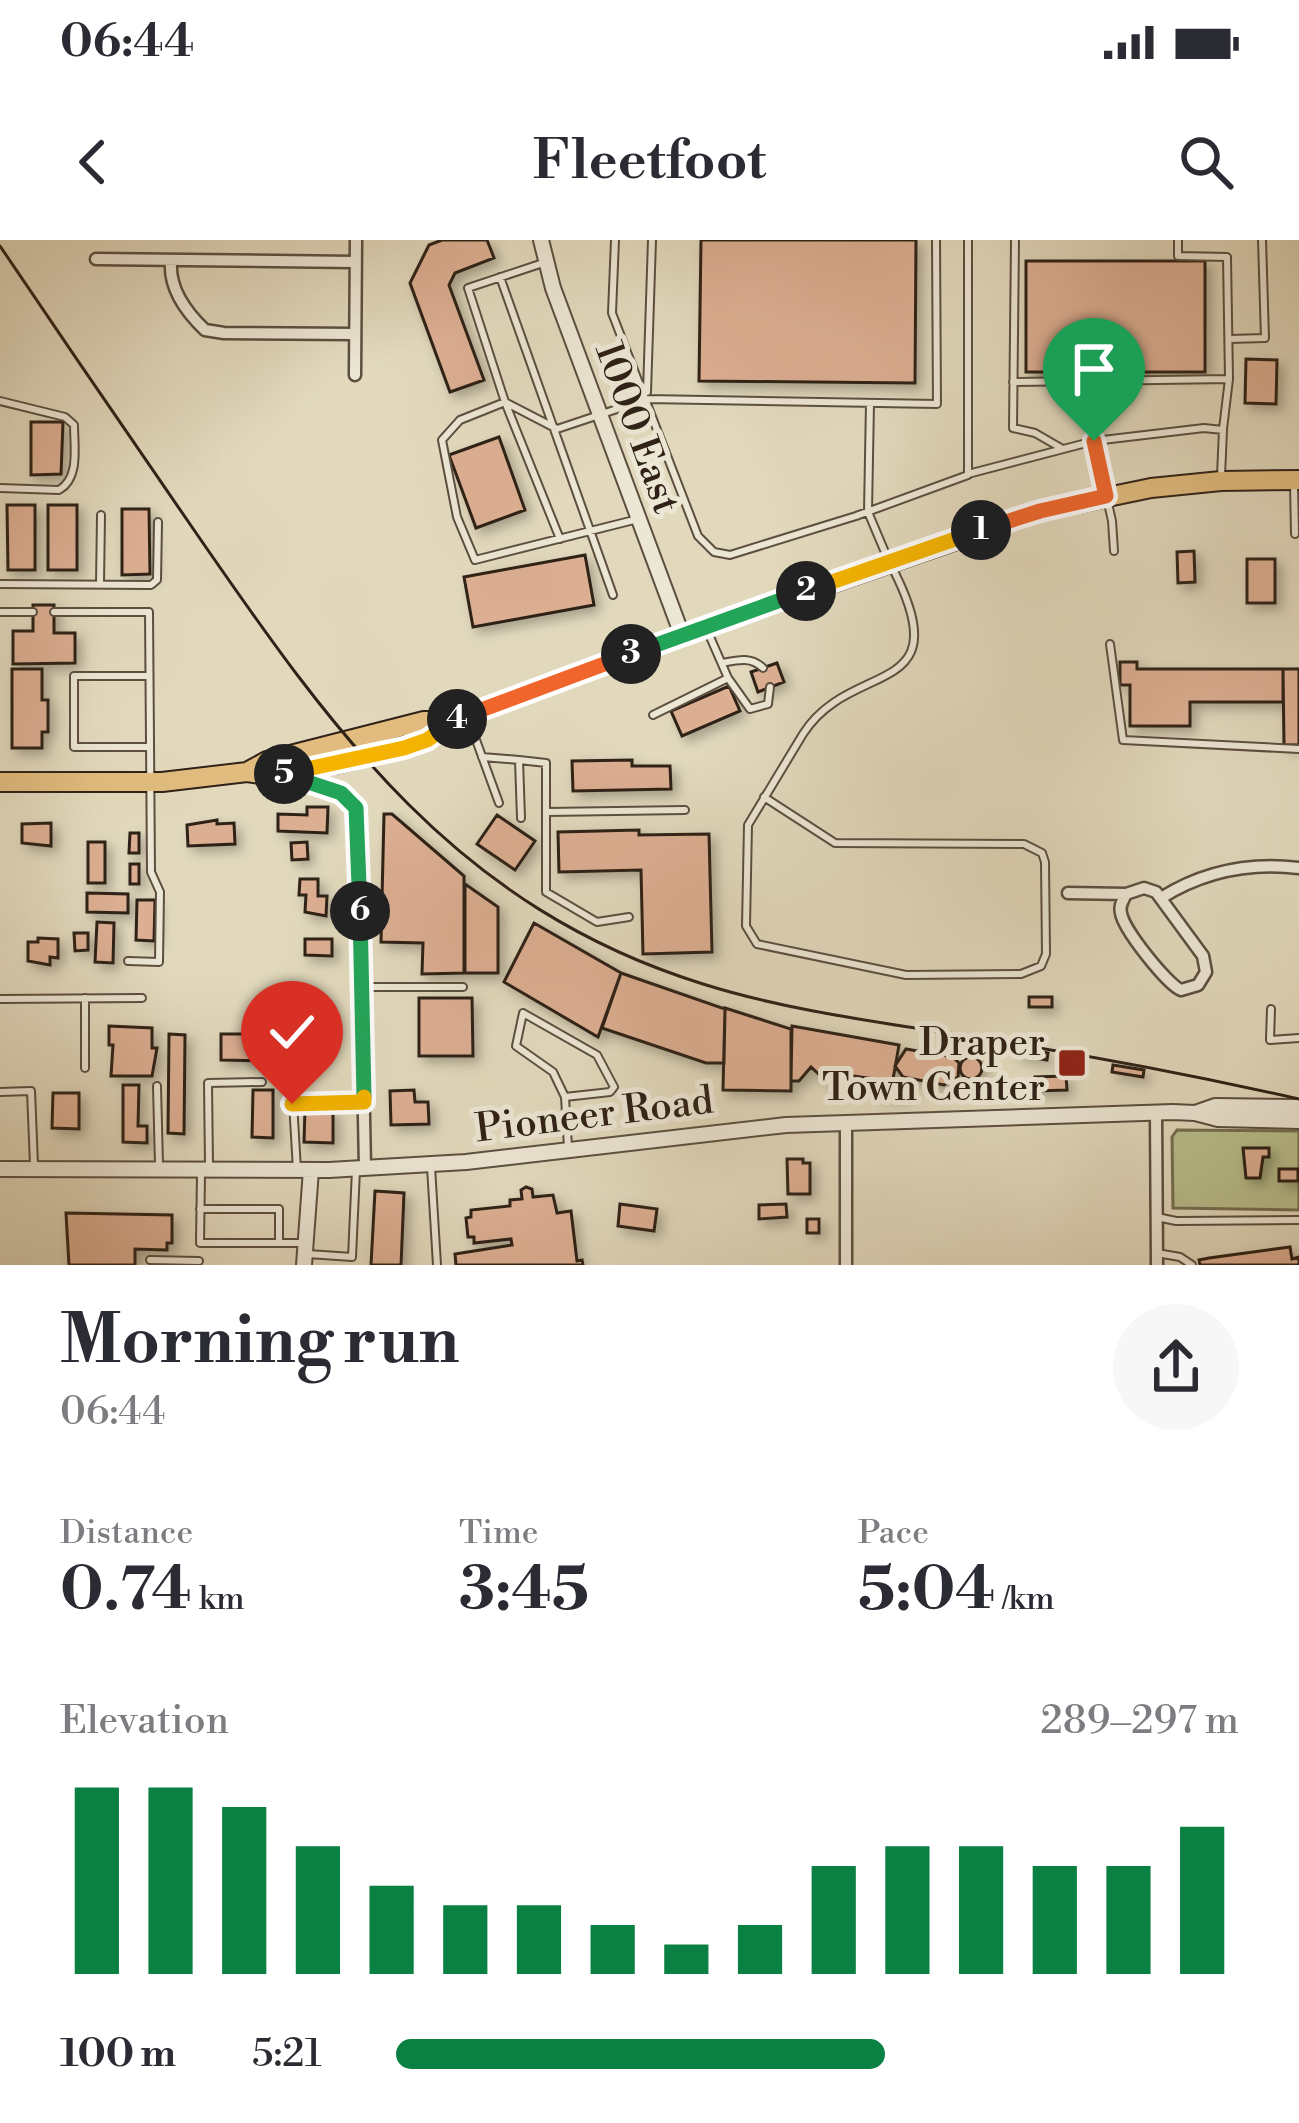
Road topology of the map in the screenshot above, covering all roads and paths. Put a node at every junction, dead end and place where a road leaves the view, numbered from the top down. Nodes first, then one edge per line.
1 (356, 240) edge
2 (542, 240) edge
3 (615, 240) edge
4 (652, 240) edge
5 (936, 240) edge
6 (968, 240) edge
7 (1015, 240) edge
8 (1178, 240) edge
9 (1262, 240) edge
10 (96, 259) dead end
11 (171, 262) junction
12 (355, 262) junction
13 (546, 262) junction
14 (500, 277) junction
15 (355, 334) junction
16 (1228, 339) junction
17 (355, 375) dead end
18 (1229, 380) junction
19 (1013, 382) junction
20 (647, 399) junction
21 (0, 401) edge
22 (506, 402) junction
23 (870, 403) junction
24 (599, 415) junction
25 (556, 429) junction
26 (1223, 430) junction
27 (1094, 441) junction
28 (1061, 448) junction
29 (968, 475) junction
30 (1297, 480) edge
31 (1221, 481) junction
32 (0, 488) edge
33 (1106, 496) junction
34 (868, 512) junction
35 (101, 515) dead end
36 (638, 519) junction
37 (158, 522) dead end
38 (592, 530) junction
39 (1295, 534) dead end
40 (560, 538) junction
41 (1114, 551) dead end
42 (889, 561) junction
43 (0, 584) edge
44 (100, 584) junction
45 (613, 595) dead end
46 (0, 612) edge
47 (33, 612) dead end
48 (54, 612) dead end
49 (706, 627) junction
50 (682, 635) junction
51 (1110, 644) dead end
52 (721, 663) junction
53 (764, 668) dead end
54 (149, 676) junction
55 (728, 678) junction
56 (770, 688) dead end
57 (653, 715) dead end
58 (460, 718) junction
59 (149, 747) junction
60 (1299, 749) edge
61 (482, 758) junction
62 (519, 760) junction
63 (247, 772) junction
64 (283, 773) junction
65 (0, 782) edge
66 (149, 782) junction
67 (764, 797) junction
68 (499, 803) dead end
69 (686, 810) dead end
70 (547, 812) junction
71 (521, 818) dead end
72 (1299, 868) edge
73 (1068, 893) dead end
74 (1126, 894) junction
75 (1162, 898) junction
76 (629, 917) dead end
77 (128, 961) dead end
78 (361, 986) junction
79 (463, 987) dead end
80 (85, 998) junction
81 (142, 998) dead end
82 (0, 999) edge
83 (1271, 1009) dead end
84 (1299, 1038) edge
85 (85, 1068) dead end
86 (262, 1082) dead end
87 (157, 1086) dead end
88 (0, 1091) edge
89 (565, 1097) junction
90 (364, 1102) junction
91 (1299, 1107) edge
92 (1156, 1113) junction
93 (1195, 1113) junction
94 (1299, 1121) edge
95 (846, 1122) junction
96 (568, 1150) junction
97 (431, 1164) junction
98 (360, 1168) junction
99 (0, 1169) edge
100 (34, 1169) junction
101 (159, 1169) junction
102 (205, 1169) junction
103 (304, 1170) junction
104 (200, 1209) junction
105 (1157, 1217) junction
106 (1299, 1220) edge
107 (200, 1243) junction
108 (279, 1244) junction
109 (305, 1254) edge
110 (1157, 1259) edge
111 (150, 1260) dead end
112 (199, 1263) edge
113 (437, 1265) edge
114 (847, 1265) edge
115 (1192, 1265) edge

1 - 12 street
2 - 13 street, 1000 East
3 - 20 lane
4 - 20 lane
5 - 23 lane
6 - 29 lane
7 - 19 lane
8 - 16 lane
9 - 16 lane
10 - 11 street
11 - 12 street
11 - 15 street
12 - 15 street
13 - 14 lane
13 - 24 street, 1000 East
14 - 22 lane
14 - 25 lane
15 - 17 street
16 - 18 lane
18 - 19 lane
18 - 26 lane
19 - 28 lane
20 - 23 lane
20 - 24 lane
20 - 34 lane
21 - 32 lane
22 - 25 lane
22 - 40 lane
22 - 40 lane
23 - 34 lane
24 - 25 lane
24 - 36 street, 1000 East
25 - 38 lane
26 - 27 lane
26 - 31 lane
27 - 28 lane
27 - 33 lane
28 - 29 lane
29 - 34 lane
30 - 31 main road
30 - 39 lane
31 - 33 main road
33 - 41 lane
33 - 42 main road
34 - 42 lane
35 - 44 lane
36 - 38 lane
36 - 50 street, 1000 East
37 - 44 lane
38 - 40 lane
38 - 45 lane
42 - 49 main road
42 - 67 lane
43 - 44 lane
46 - 47 lane
48 - 54 lane
49 - 50 main road
49 - 52 lane
50 - 58 main road
51 - 60 lane
52 - 53 lane
52 - 55 lane
54 - 59 lane
54 - 59 lane
55 - 56 lane
55 - 57 lane
58 - 61 lane
58 - 63 main road
58 - 64 main road
59 - 66 lane
61 - 62 lane
61 - 68 lane
62 - 70 lane
62 - 71 lane
63 - 64 main road
63 - 66 main road
64 - 78 street
65 - 66 main road
66 - 77 lane
67 - 67 lane
69 - 70 lane
70 - 76 lane
72 - 75 street
73 - 74 street
74 - 75 street
74 - 75 street
78 - 79 lane
78 - 90 street
80 - 81 lane
80 - 82 lane
80 - 85 lane
83 - 84 lane
86 - 102 lane
87 - 101 lane
88 - 100 lane
89 - 89 lane
89 - 96 lane
90 - 98 street
90 - 103 lane
91 - 93 street, Pioneer Road
92 - 93 street, Pioneer Road
92 - 95 street, Pioneer Road
92 - 105 street
93 - 94 street, Pioneer Road
95 - 96 street, Pioneer Road
95 - 114 street
96 - 97 street, Pioneer Road
97 - 98 street, Pioneer Road
97 - 113 lane
98 - 103 street, Pioneer Road
98 - 109 lane
99 - 100 street, Pioneer Road
100 - 101 street, Pioneer Road
101 - 102 street, Pioneer Road
102 - 103 street, Pioneer Road
102 - 104 lane
103 - 109 street
104 - 107 lane
104 - 108 lane
105 - 106 lane
105 - 110 street
107 - 108 lane
107 - 112 lane
108 - 109 lane
110 - 115 lane
111 - 112 lane

